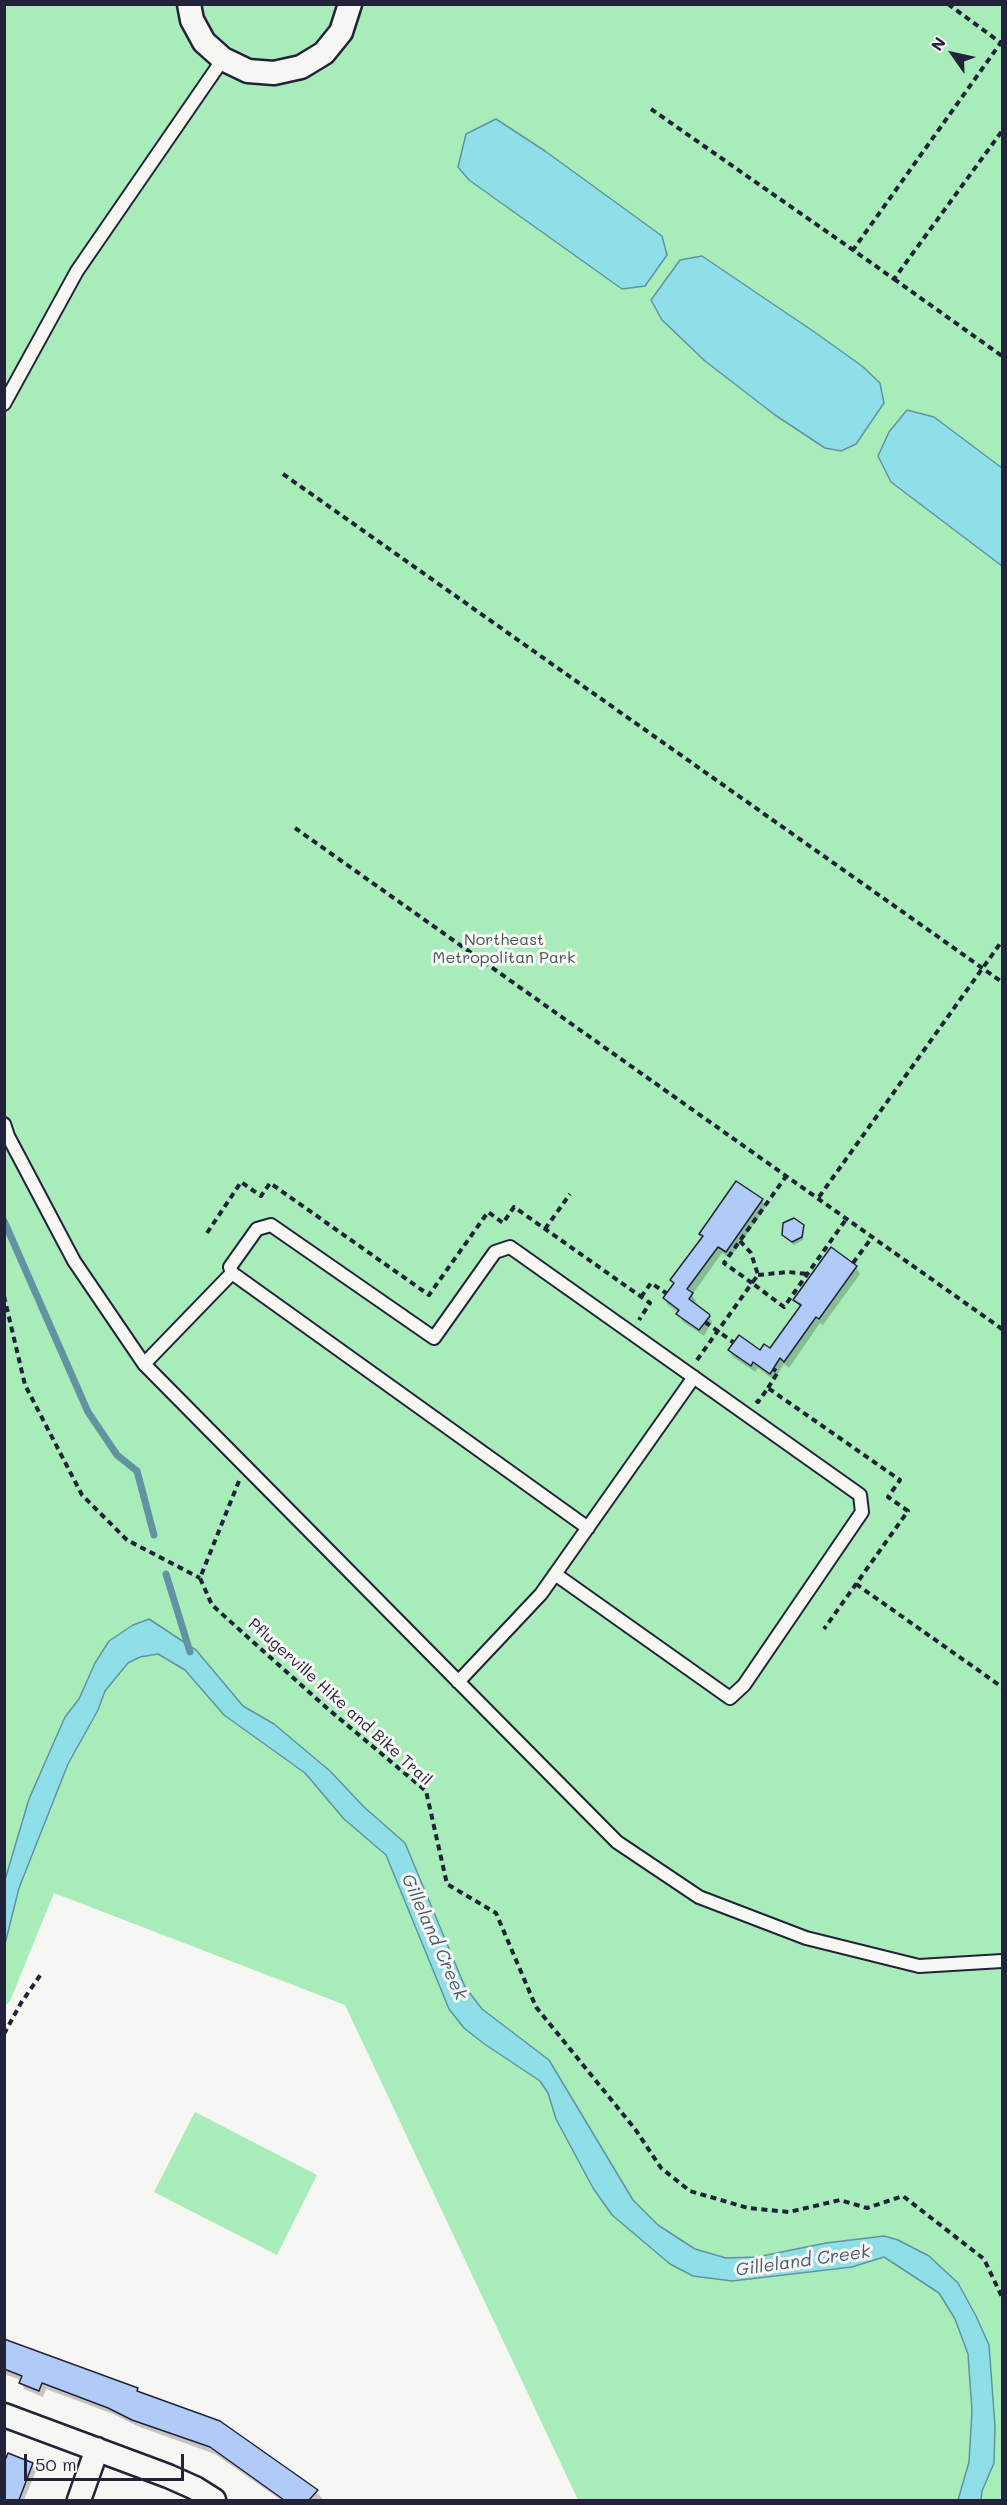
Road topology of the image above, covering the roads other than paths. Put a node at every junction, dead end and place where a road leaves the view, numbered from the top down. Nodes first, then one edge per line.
1 (189, 4) edge
2 (350, 4) edge
3 (223, 59) junction
4 (4, 404) edge
5 (4, 1124) edge
6 (232, 1273) junction
7 (144, 1364) junction
8 (694, 1377) junction
9 (588, 1528) junction
10 (555, 1574) junction
11 (458, 1683) junction
12 (1002, 1961) edge
13 (4, 2415) edge
14 (97, 2449) junction
15 (79, 2500) edge
16 (214, 2500) edge

1 - 3 street
2 - 3 street
3 - 4 lane
5 - 7 lane
6 - 7 lane
6 - 8 lane
6 - 9 lane
7 - 11 lane
8 - 9 lane
8 - 10 lane
9 - 10 lane
10 - 11 lane
11 - 12 lane
13 - 14 street
14 - 15 street
14 - 16 street

